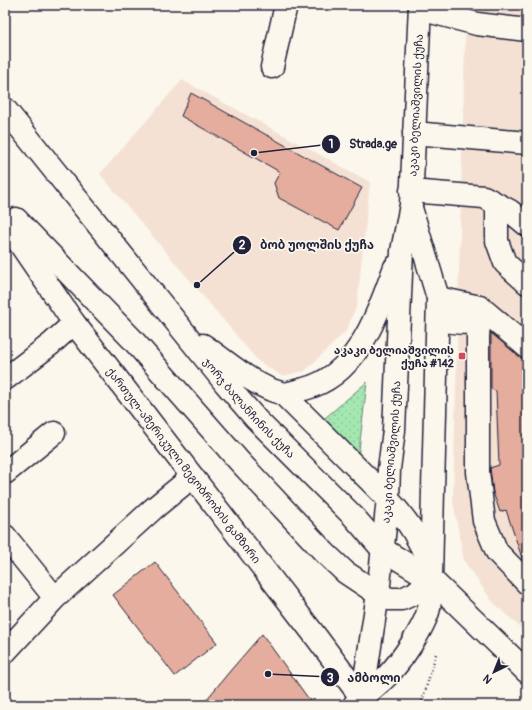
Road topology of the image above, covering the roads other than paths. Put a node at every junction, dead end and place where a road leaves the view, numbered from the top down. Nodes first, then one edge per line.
1 (286, 5) edge
2 (420, 7) edge
3 (527, 30) edge
4 (272, 67) dead end
5 (5, 109) edge
6 (414, 133) junction
7 (527, 143) edge
8 (411, 198) junction
9 (497, 204) junction
10 (5, 208) edge
11 (5, 222) edge
12 (527, 225) edge
13 (402, 251) junction
14 (527, 283) edge
15 (438, 298) junction
16 (484, 316) junction
17 (438, 320) junction
18 (74, 323) junction
19 (182, 330) junction
20 (527, 347) edge
21 (5, 379) edge
22 (283, 394) junction
23 (54, 433) dead end
24 (5, 473) edge
25 (192, 477) junction
26 (388, 498) junction
27 (5, 536) edge
28 (382, 549) junction
29 (431, 579) junction
30 (527, 583) edge
31 (378, 594) junction
32 (55, 598) junction
33 (5, 652) edge
34 (527, 672) edge
35 (361, 703) edge

1 - 4 main road
2 - 3 main road
2 - 6 main road, აკაკი ბელიაშვილის ქუჩა
5 - 19 main road, ჯორჯ ბალანჩინის ქუჩა
6 - 7 main road
6 - 8 main road, აკაკი ბელიაშვილის ქუჩა
8 - 9 main road
8 - 13 main road, აკაკი ბელიაშვილის ქუჩა
8 - 15 main road, აკაკი ბელიაშვილის ქუჩა
9 - 12 main road
9 - 14 main road
10 - 31 main road
11 - 18 main road, ქართულ-ამერიკული მეგობრობის გამზირი
13 - 22 main road
13 - 26 main road, აკაკი ბელიაშვილის ქუჩა
15 - 16 main road
15 - 17 main road, აკაკი ბელიაშვილის ქუჩა
16 - 17 main road
16 - 20 main road
16 - 30 main road
17 - 29 main road, აკაკი ბელიაშვილის ქუჩა
18 - 21 main road
18 - 25 main road, ქართულ-ამერიკული მეგობრობის გამზირი
19 - 22 main road
19 - 28 main road, ჯორჯ ბალანჩინის ქუჩა
22 - 26 main road
23 - 24 main road
25 - 32 main road
25 - 35 main road, ქართულ-ამერიკული მეგობრობის გამზირი
26 - 28 main road, აკაკი ბელიაშვილის ქუჩა
26 - 29 main road
27 - 32 main road
28 - 29 main road, ჯორჯ ბალანჩინის ქუჩა
28 - 31 main road, აკაკი ბელიაშვილის ქუჩა
29 - 31 main road
29 - 34 main road, ჯორჯ ბალანჩინის ქუჩა
29 - 35 main road
31 - 35 main road, აკაკი ბელიაშვილის ქუჩა
32 - 33 main road

